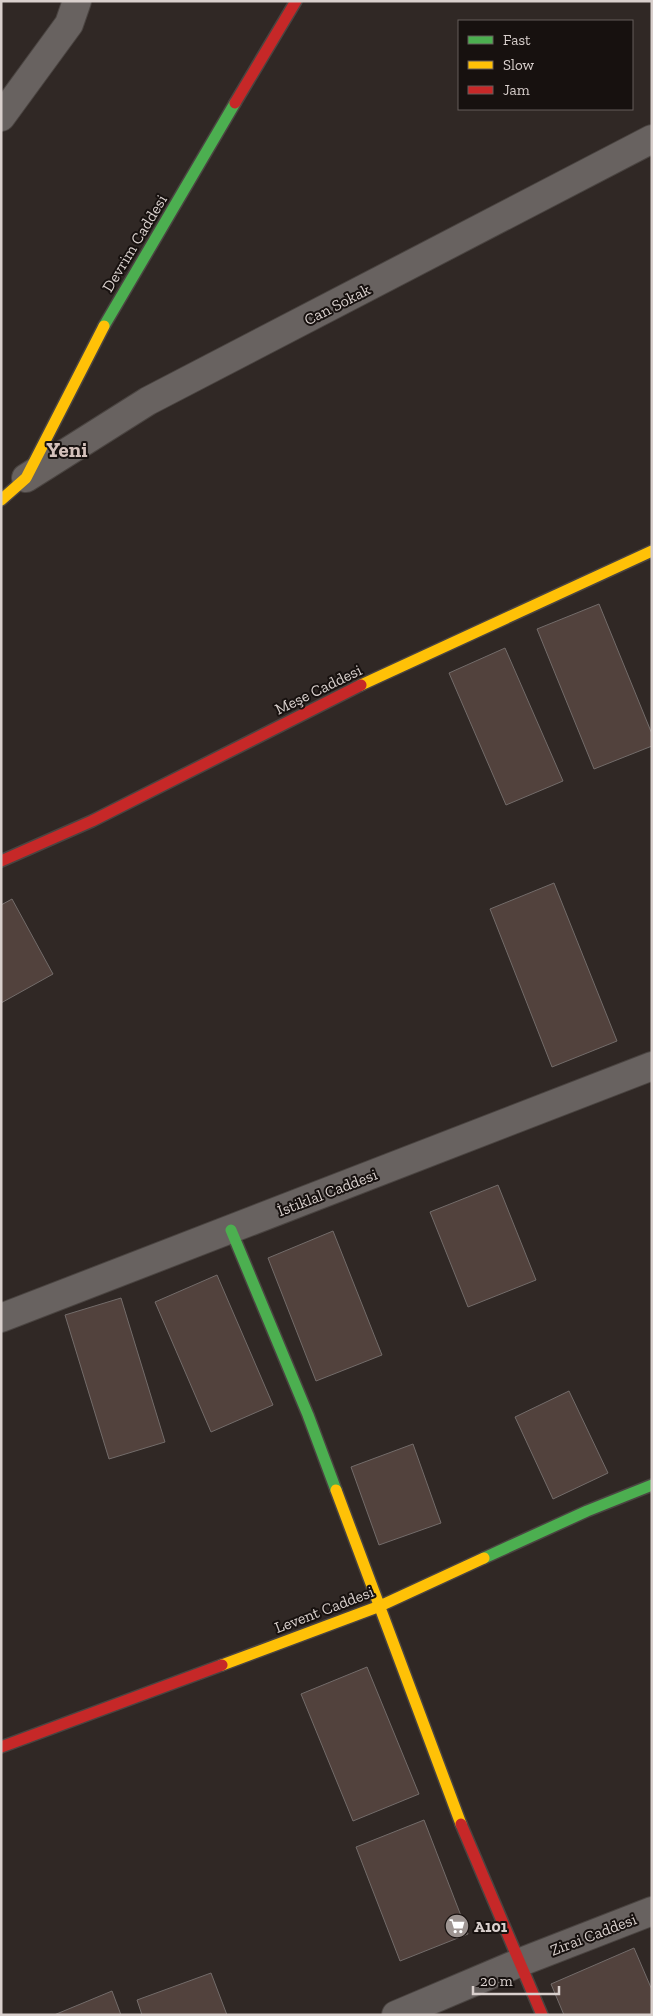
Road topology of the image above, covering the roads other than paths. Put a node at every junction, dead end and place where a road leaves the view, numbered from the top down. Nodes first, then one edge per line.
1 (77, 1) edge
2 (296, 1) edge
3 (1, 117) edge
4 (652, 139) edge
5 (26, 478) junction
6 (1, 500) edge
7 (652, 551) edge
8 (1, 861) edge
9 (652, 1066) edge
10 (231, 1230) junction
11 (1, 1318) edge
12 (652, 1485) edge
13 (380, 1606) junction
14 (1, 1747) edge
15 (652, 1911) edge
16 (521, 1962) junction
17 (396, 2015) edge
18 (542, 2015) edge

1 - 3 street
2 - 5 street, Devrim Caddesi
4 - 5 street, Can Sokak
5 - 6 street, Devrim Caddesi
7 - 8 street, Meşe Caddesi
9 - 10 street, İstiklal Caddesi
10 - 11 street, İstiklal Caddesi
10 - 13 street
12 - 13 street, Levent Caddesi
13 - 14 street, Levent Caddesi
13 - 16 street
15 - 16 street, Zirai Caddesi
16 - 17 street, Zirai Caddesi
16 - 18 street

